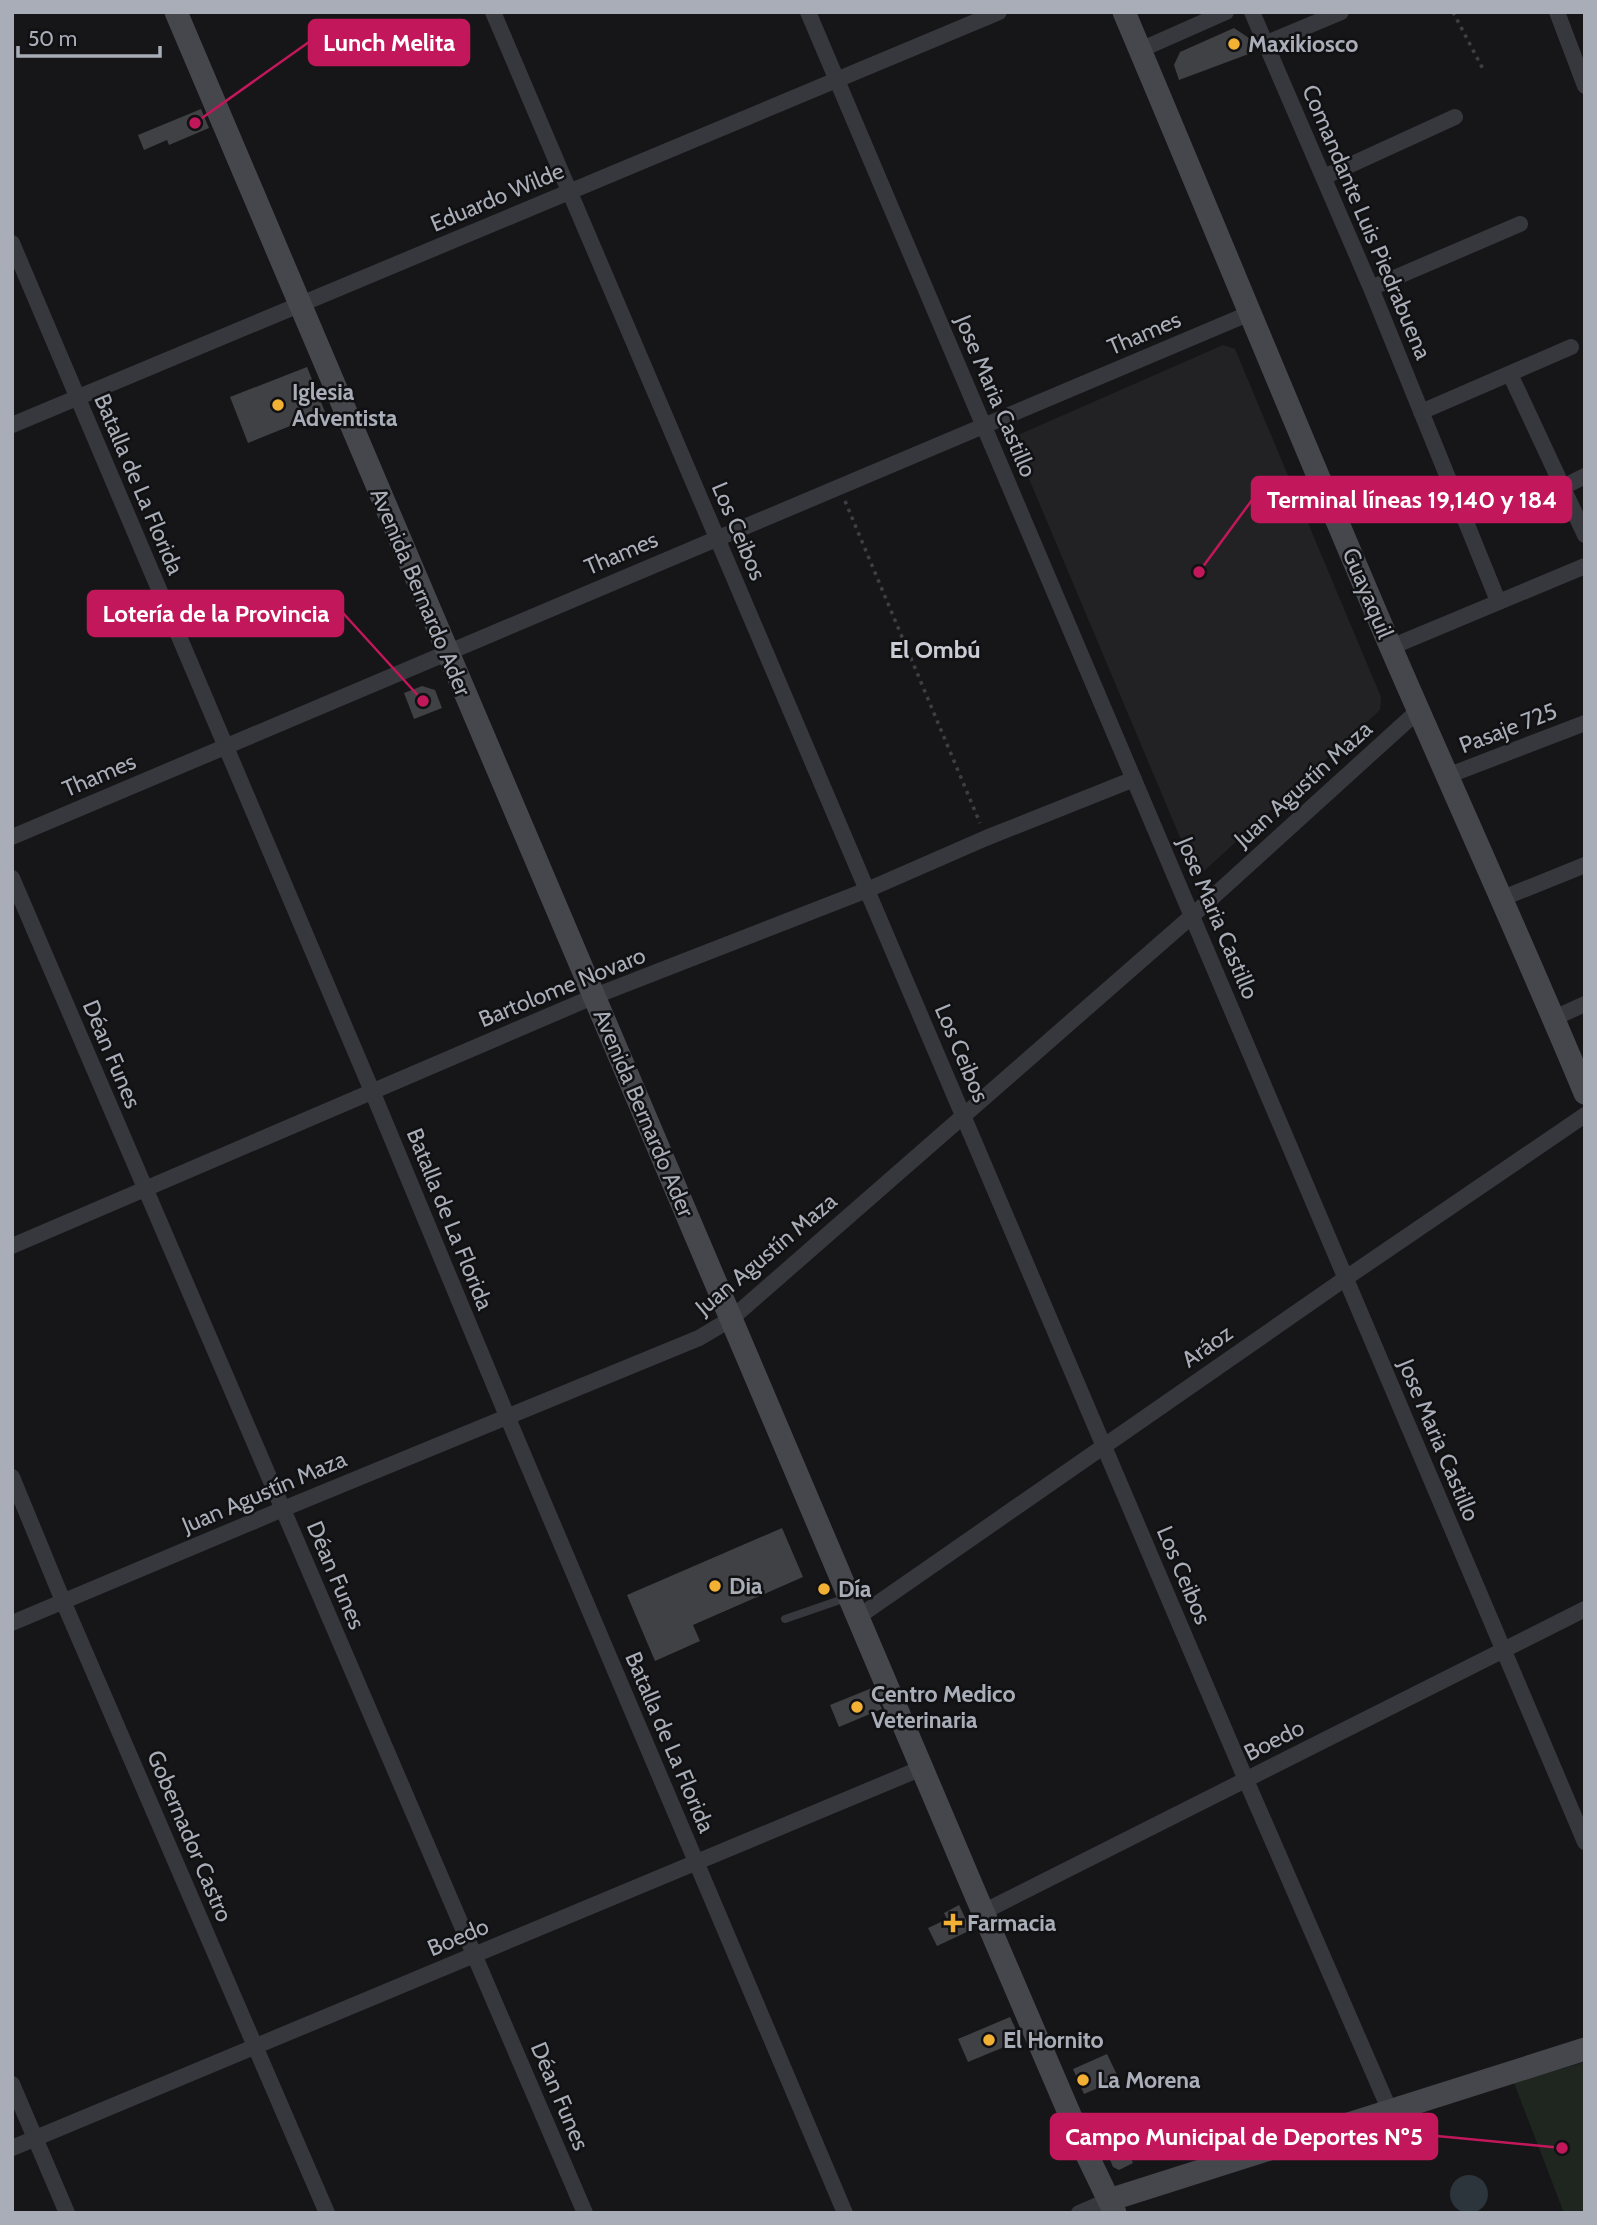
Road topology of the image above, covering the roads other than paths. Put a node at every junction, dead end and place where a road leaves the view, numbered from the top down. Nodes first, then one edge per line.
1 (176, 12) edge
2 (493, 12) edge
3 (808, 12) edge
4 (999, 12) edge
5 (1124, 12) edge
6 (1226, 12) edge
7 (1252, 12) edge
8 (1341, 12) edge
9 (1557, 12) edge
10 (1267, 43) junction
11 (1140, 50) junction
12 (836, 79) junction
13 (1585, 86) edge
14 (1455, 117) dead end
15 (1324, 177) junction
16 (569, 191) junction
17 (1520, 224) dead end
18 (12, 243) edge
19 (1371, 288) junction
20 (299, 305) junction
21 (1248, 314) junction
22 (1571, 347) dead end
23 (1510, 374) junction
24 (78, 398) junction
25 (1421, 412) junction
26 (12, 425) edge
27 (983, 425) junction
28 (1585, 476) edge
29 (1563, 487) junction
30 (1585, 535) edge
31 (717, 537) junction
32 (1585, 566) edge
33 (1498, 601) junction
34 (1391, 646) junction
35 (446, 652) junction
36 (1419, 710) junction
37 (1585, 723) edge
38 (225, 747) junction
39 (1447, 776) junction
40 (1134, 779) junction
41 (12, 837) edge
42 (1585, 865) edge
43 (12, 878) edge
44 (867, 890) junction
45 (1503, 898) junction
46 (1193, 915) junction
47 (595, 996) junction
48 (1585, 1004) edge
49 (1553, 1018) junction
50 (372, 1091) junction
51 (1585, 1093) edge
52 (963, 1114) junction
53 (1585, 1115) edge
54 (145, 1189) junction
55 (12, 1246) edge
56 (1346, 1278) junction
57 (731, 1319) junction
58 (507, 1416) junction
59 (1104, 1446) junction
60 (12, 1477) edge
61 (283, 1509) junction
62 (63, 1601) junction
63 (853, 1607) junction
64 (1585, 1609) edge
65 (785, 1619) dead end
66 (12, 1623) edge
67 (1502, 1650) junction
68 (922, 1768) junction
69 (1246, 1780) junction
70 (1585, 1842) edge
71 (696, 1862) junction
72 (983, 1912) junction
73 (474, 1955) junction
74 (256, 2046) junction
75 (1585, 2049) edge
76 (12, 2084) edge
77 (1390, 2111) junction
78 (35, 2138) junction
79 (12, 2148) edge
80 (1112, 2206) edge
81 (67, 2213) edge
82 (327, 2213) edge
83 (585, 2213) edge
84 (845, 2213) edge
85 (1079, 2213) edge

1 - 20 main road, Avenida Bernardo Ader
2 - 16 street, Los Ceibos
3 - 12 street, Jose Maria Castillo
4 - 12 street, Eduardo Wilde
5 - 11 main road, Guayaquil
6 - 11 street
7 - 10 street, Comandante Luis Piedrabuena
8 - 10 street
9 - 13 street
10 - 15 street, Comandante Luis Piedrabuena
11 - 21 main road, Guayaquil
12 - 16 street, Eduardo Wilde
12 - 27 street, Jose Maria Castillo
14 - 15 street
15 - 19 street, Comandante Luis Piedrabuena
16 - 20 street, Eduardo Wilde
16 - 31 street, Los Ceibos
17 - 19 street
18 - 24 street, Batalla de La Florida
19 - 25 street, Comandante Luis Piedrabuena
20 - 24 street, Eduardo Wilde
20 - 35 main road, Avenida Bernardo Ader
21 - 27 street, Thames
21 - 34 main road, Guayaquil
22 - 23 street
23 - 25 street
23 - 29 street
24 - 26 street, Eduardo Wilde
24 - 38 street, Batalla de La Florida
25 - 33 street, Comandante Luis Piedrabuena
27 - 31 street, Thames
27 - 40 street, Jose Maria Castillo
28 - 29 street
29 - 30 street
31 - 35 street, Thames
31 - 44 street, Los Ceibos
32 - 33 street
33 - 34 street
34 - 36 main road, Guayaquil
35 - 38 street, Thames
35 - 47 main road, Avenida Bernardo Ader
36 - 39 main road, Guayaquil
36 - 46 street, Juan Agustín Maza
37 - 39 street, Pasaje 725
38 - 41 street, Thames
38 - 50 street, Batalla de La Florida
39 - 45 main road, Guayaquil
40 - 44 street, Bartolome Novaro
40 - 46 street, Jose Maria Castillo
42 - 45 street
43 - 54 street, Déan Funes
44 - 47 street, Bartolome Novaro
44 - 52 street, Los Ceibos
45 - 49 main road, Guayaquil
46 - 52 street, Juan Agustín Maza
46 - 56 street, Jose Maria Castillo
47 - 50 street, Bartolome Novaro
47 - 57 main road, Avenida Bernardo Ader
48 - 49 street
49 - 51 main road, Guayaquil
50 - 54 street, Bartolome Novaro
50 - 58 street, Batalla de La Florida
52 - 57 street, Juan Agustín Maza
52 - 59 street, Los Ceibos
53 - 56 street, Aráoz
54 - 55 street, Bartolome Novaro
54 - 61 street, Déan Funes
56 - 59 street, Aráoz
56 - 67 street, Jose Maria Castillo
57 - 58 street, Juan Agustín Maza
57 - 63 main road, Avenida Bernardo Ader
58 - 61 street, Juan Agustín Maza
58 - 71 street, Batalla de La Florida
59 - 63 street, Aráoz
59 - 69 street, Los Ceibos
60 - 62 street, Gobernador Castro
61 - 62 street, Juan Agustín Maza
61 - 73 street, Déan Funes
62 - 66 street, Juan Agustín Maza
62 - 74 street, Gobernador Castro
63 - 65 lane
63 - 68 main road, Avenida Bernardo Ader
64 - 67 street, Boedo
67 - 69 street, Boedo
67 - 70 street, Jose Maria Castillo
68 - 71 street, Boedo
68 - 72 main road, Avenida Bernardo Ader
69 - 72 street, Boedo
69 - 77 street, Los Ceibos
71 - 73 street, Boedo
71 - 84 street, Batalla de La Florida
72 - 80 main road, Avenida Bernardo Ader
73 - 74 street, Boedo
73 - 83 street, Déan Funes
74 - 78 street, Boedo
74 - 82 street, Gobernador Castro
75 - 77 main road
76 - 78 street
77 - 80 main road
78 - 79 street, Boedo
78 - 81 street
80 - 85 street

